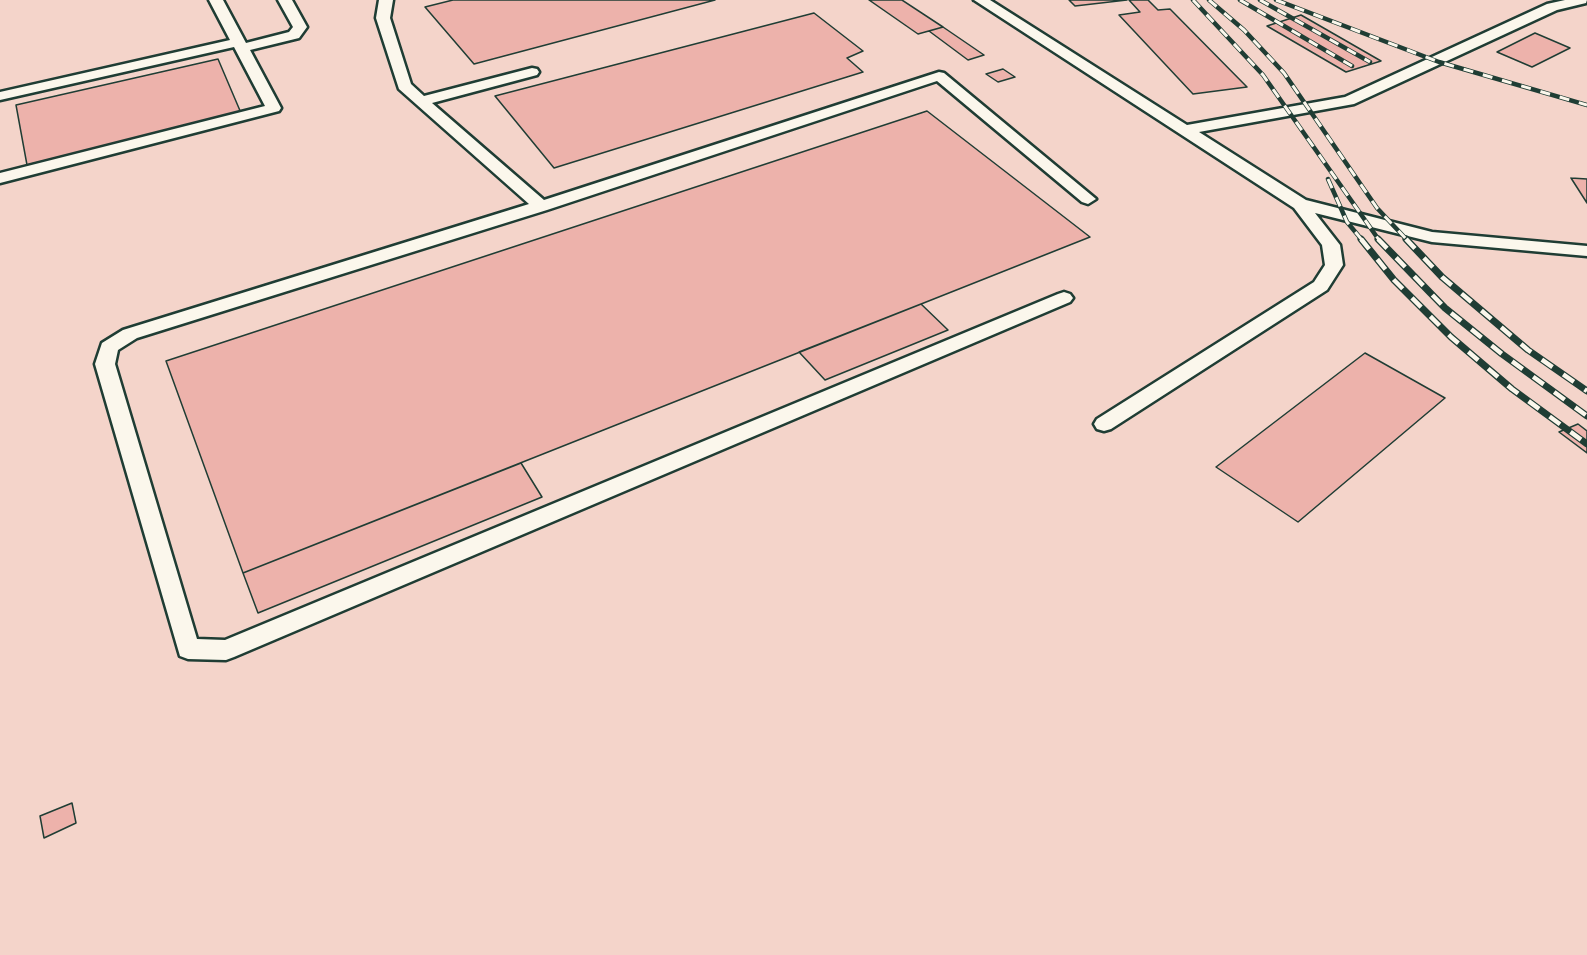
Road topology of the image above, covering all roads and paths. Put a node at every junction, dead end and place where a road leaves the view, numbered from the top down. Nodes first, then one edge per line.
1 (216, 0) edge
2 (285, 0) edge
3 (386, 0) edge
4 (981, 0) edge
5 (1581, 0) edge
6 (240, 45) junction
7 (532, 72) dead end
8 (0, 96) edge
9 (421, 101) junction
10 (1186, 130) junction
11 (0, 178) edge
12 (1088, 199) dead end
13 (1300, 204) junction
14 (541, 206) junction
15 (1587, 251) edge
16 (1064, 297) dead end
17 (1104, 424) dead end

1 - 6 lane
2 - 6 lane
3 - 9 lane
4 - 10 lane
5 - 10 lane
6 - 8 lane
6 - 11 lane
7 - 9 lane
9 - 14 lane
10 - 13 lane
12 - 14 lane
13 - 15 lane
13 - 17 lane
14 - 16 lane

